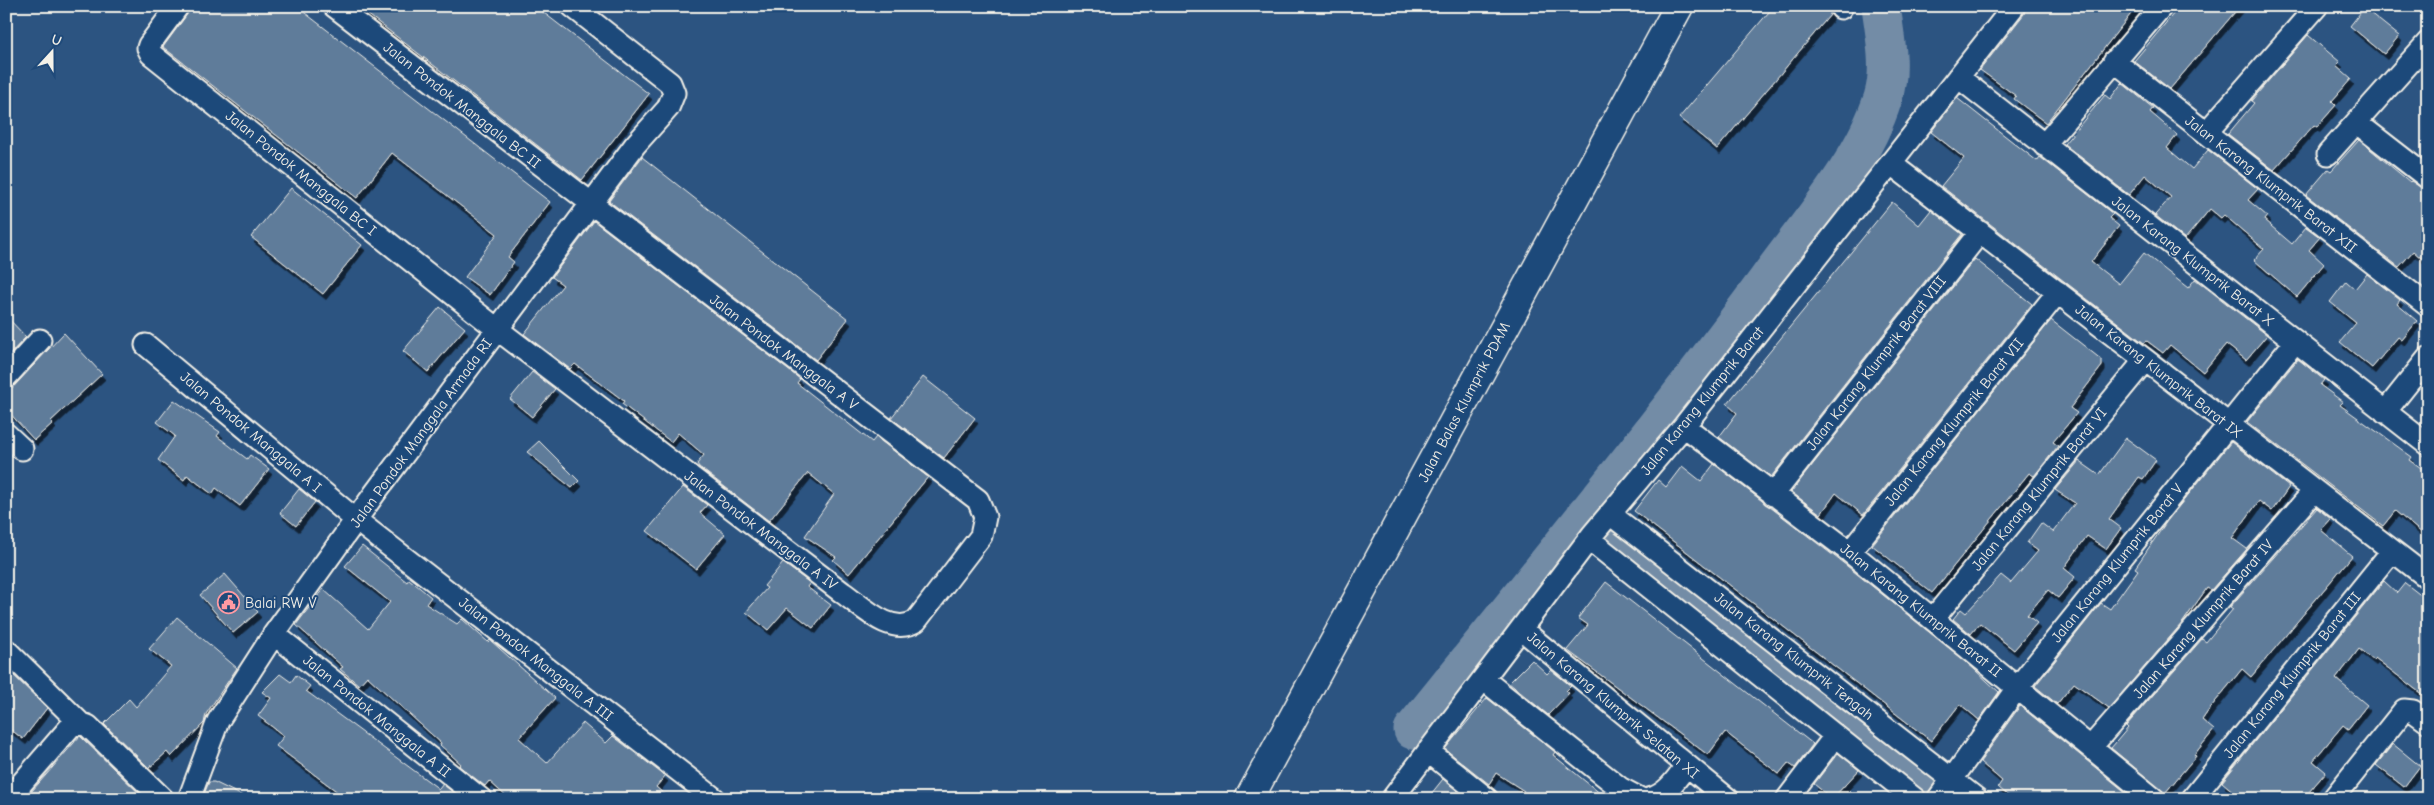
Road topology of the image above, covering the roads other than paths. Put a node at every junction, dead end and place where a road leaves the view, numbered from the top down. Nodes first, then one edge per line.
1 (178, 6) edge
2 (334, 6) edge
3 (572, 6) edge
4 (1679, 6) edge
5 (2014, 6) edge
6 (2162, 6) edge
7 (2317, 6) edge
8 (2428, 42) edge
9 (2114, 61) junction
10 (1958, 77) junction
11 (2357, 123) junction
12 (2206, 133) junction
13 (2044, 145) junction
14 (2328, 154) dead end
15 (1890, 163) junction
16 (2428, 178) edge
17 (591, 204) junction
18 (1980, 232) junction
19 (2058, 292) junction
20 (2428, 306) edge
21 (497, 329) junction
22 (40, 340) dead end
23 (2295, 342) junction
24 (146, 345) dead end
25 (2428, 358) edge
26 (2145, 360) junction
27 (6, 377) edge
28 (2385, 412) junction
29 (2229, 425) junction
30 (1684, 426) junction
31 (6, 434) edge
32 (2428, 445) edge
33 (22, 449) dead end
34 (2314, 490) junction
35 (1773, 495) junction
36 (978, 500) joint
37 (356, 520) junction
38 (1599, 527) junction
39 (2392, 551) junction
40 (1850, 552) junction
41 (2428, 578) edge
42 (1933, 619) junction
43 (1521, 629) junction
44 (274, 634) junction
45 (6, 650) edge
46 (1483, 679) junction
47 (2017, 688) junction
48 (2428, 722) edge
49 (80, 723) junction
50 (1835, 736) junction
51 (2091, 747) junction
52 (1428, 751) junction
53 (1686, 766) junction
54 (1945, 789) edge
55 (1914, 798) edge
56 (8, 799) edge
57 (163, 799) edge
58 (190, 799) edge
59 (481, 799) edge
60 (715, 799) edge
61 (1249, 799) edge
62 (1392, 799) edge
63 (1487, 799) edge
64 (1641, 799) edge
65 (1649, 799) edge
66 (1728, 799) edge
67 (1787, 799) edge
68 (1977, 799) edge
69 (2154, 799) edge
70 (2192, 799) edge
71 (2333, 799) edge

1 - 21 street, Jalan Pondok Manggala BC I
2 - 17 street, Jalan Pondok Manggala BC II
3 - 17 street, Jalan Pondok Manggala Armada RI
4 - 61 street, Jalan Balas Klumprik PDAM
5 - 10 street, Jalan Karang Klumprik Barat
6 - 9 street
7 - 12 street
8 - 11 street
9 - 12 street, Jalan Karang Klumprik Barat XII
9 - 13 street
10 - 13 street, Jalan Karang Klumprik Barat X
10 - 15 street, Jalan Karang Klumprik Barat
11 - 14 street
11 - 16 street
12 - 20 street, Jalan Karang Klumprik Barat XII
13 - 23 street, Jalan Karang Klumprik Barat X
15 - 18 street, Jalan Karang Klumprik Barat IX
15 - 30 street, Jalan Karang Klumprik Barat
17 - 21 street, Jalan Pondok Manggala Armada RI
17 - 36 street, Jalan Pondok Manggala A V
18 - 19 street, Jalan Karang Klumprik Barat IX
18 - 35 street, Jalan Karang Klumprik Barat VIII
19 - 26 street, Jalan Karang Klumprik Barat IX
19 - 40 street, Jalan Karang Klumprik Barat VII
21 - 36 street, Jalan Pondok Manggala A IV
21 - 37 street, Jalan Pondok Manggala Armada RI
22 - 27 street
23 - 28 street, Jalan Karang Klumprik Barat X
23 - 29 street, Jalan Karang Klumprik Barat V
24 - 37 street, Jalan Pondok Manggala A I
25 - 28 street
26 - 29 street, Jalan Karang Klumprik Barat IX
26 - 42 street, Jalan Karang Klumprik Barat VI
28 - 32 street, Jalan Karang Klumprik Barat X
29 - 34 street, Jalan Karang Klumprik Barat IX
29 - 47 street, Jalan Karang Klumprik Barat V
30 - 35 street, Jalan Karang Klumprik Barat II
30 - 38 street, Jalan Karang Klumprik Barat
31 - 33 street
34 - 39 street, Jalan Karang Klumprik Barat IX
34 - 51 street, Jalan Karang Klumprik Barat IV
35 - 40 street, Jalan Karang Klumprik Barat II
37 - 44 street, Jalan Pondok Manggala Armada RI
37 - 60 street, Jalan Pondok Manggala A III
38 - 43 street, Jalan Karang Klumprik Barat
38 - 50 street
38 - 54 street, Jalan Karang Klumprik Tengah
39 - 41 street, Jalan Karang Klumprik Barat IX
39 - 70 street, Jalan Karang Klumprik Barat III
40 - 42 street, Jalan Karang Klumprik Barat II
42 - 47 street, Jalan Karang Klumprik Barat II
43 - 46 street, Jalan Karang Klumprik Barat
43 - 53 street, Jalan Karang Klumprik Selatan XI
44 - 58 street, Jalan Pondok Manggala Armada RI
44 - 59 street, Jalan Pondok Manggala A II
45 - 49 street
46 - 52 street, Jalan Karang Klumprik Barat
46 - 64 street
47 - 51 street, Jalan Karang Klumprik Barat II
47 - 54 street, Jalan Karang Klumprik Barat V
48 - 71 street
49 - 56 street
49 - 57 street
50 - 55 street
50 - 67 street
51 - 69 street, Jalan Karang Klumprik Barat II
52 - 62 street, Jalan Karang Klumprik Barat
52 - 63 street
53 - 65 street
53 - 66 street, Jalan Karang Klumprik Selatan XI
54 - 68 street, Jalan Karang Klumprik Tengah

